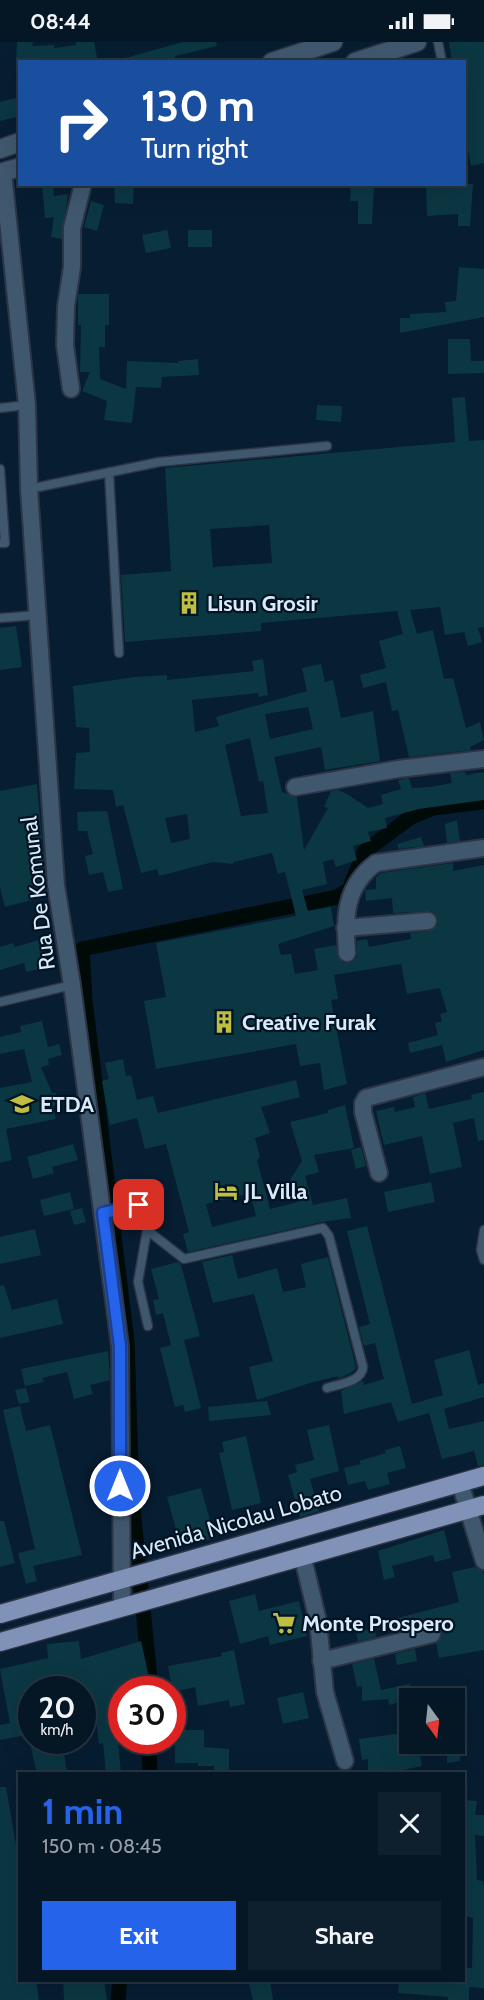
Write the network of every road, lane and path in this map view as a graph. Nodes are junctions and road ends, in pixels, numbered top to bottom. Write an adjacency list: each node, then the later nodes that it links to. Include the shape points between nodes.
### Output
1 (333, 42): 4 (main road)
2 (417, 42): 5 (main road)
3 (438, 42): 6 (lane)
4 (278, 60)
5 (361, 60)
6 (442, 60)
7 (18, 143): 8 (main road)
8 (0, 149)
9 (8, 171): 12 (street, Rua De Komunal)
10 (82, 186): 11 (street, via 72,228 66,306 65,345)
11 (71, 389)
12 (27, 405): 13 (lane); 17 (street, Rua De Komunal)
13 (0, 408)
14 (327, 446): 16 (lane, via 159,462)
15 (0, 469): 18 (lane, via 5,543)
16 (109, 472): 17 (lane); 21 (lane)
17 (29, 489): 19 (street, Rua De Komunal)
18 (0, 543)
19 (38, 615): 20 (lane); 28 (street, Rua De Komunal, via 56,885)
20 (0, 618)
21 (119, 652)
22 (484, 759): 23 (street)
23 (295, 786)
24 (484, 848): 26 (street, via 376,863 363,873 354,888 347,903)
25 (428, 921): 26 (street)
26 (345, 928): 27 (street)
27 (348, 953)
28 (72, 986): 29 (lane); 32 (street, Rua De Komunal)
29 (0, 1002)
30 (484, 1067): 31 (street, via 366,1098 363,1112)
31 (379, 1173)
32 (103, 1213): 33 (lane, via 139,1205); 43 (street, Rua De Komunal, via 120,1346)
33 (147, 1230): 36 (lane, via 138,1282); 37 (lane, via 184,1259 323,1228 329,1236 363,1367 358,1378)
34 (484, 1230): 35 (lane)
35 (484, 1260)
36 (148, 1326)
37 (327, 1388)
38 (484, 1476): 39 (main road, Avenida Nicolau Lobato)
39 (459, 1483): 40 (street); 43 (main road, Avenida Nicolau Lobato)
40 (477, 1507): 41 (main road); 42 (street)
41 (303, 1558): 44 (main road); 48 (street, via 317,1615)
42 (484, 1562)
43 (124, 1579): 44 (street, Rua De Komunal); 45 (main road, Avenida Nicolau Lobato)
44 (122, 1607): 47 (main road)
45 (0, 1614)
46 (432, 1634): 48 (street)
47 (0, 1642)
48 (321, 1661): 49 (street, via 325,1692)
49 (345, 1761)

